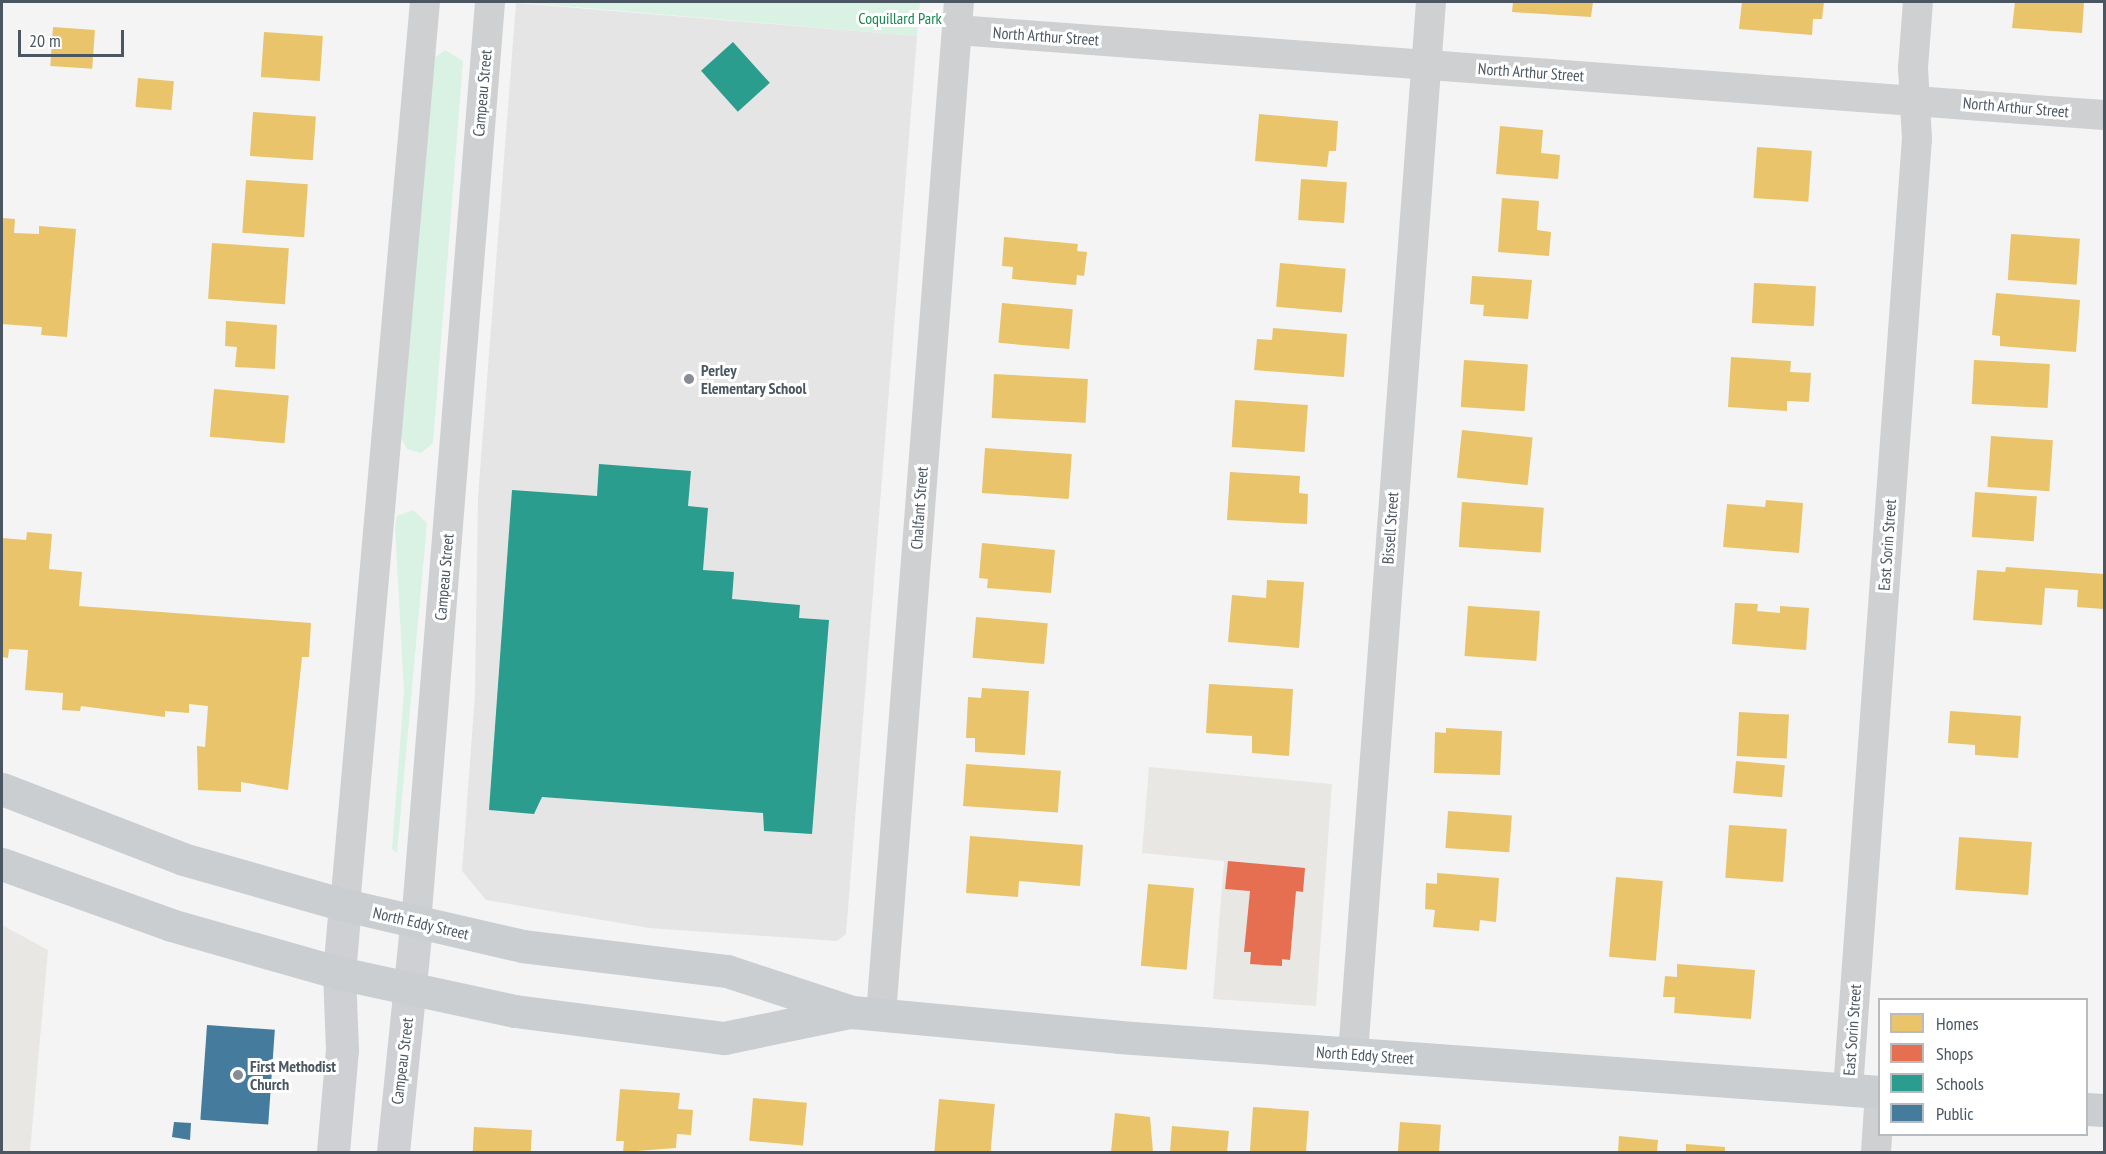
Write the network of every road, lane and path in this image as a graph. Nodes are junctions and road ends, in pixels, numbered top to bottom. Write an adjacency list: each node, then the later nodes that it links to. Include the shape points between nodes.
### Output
1 (425, 2): 11 (street)
2 (489, 2): 12 (street, Campeau Street)
3 (1431, 2): 6 (street, Bissell Street)
4 (1918, 2): 7 (street, East Sorin Street)
5 (958, 16): 6 (street, North Arthur Street); 15 (street, Chalfant Street)
6 (1426, 65): 7 (street, North Arthur Street); 16 (street, Bissell Street)
7 (1915, 99): 8 (street, North Arthur Street); 17 (street, East Sorin Street, via 1917,139)
8 (2104, 115)
9 (2, 789): 11 (main road, North Eddy Street, via 183,859)
10 (2, 864): 13 (main road, North Eddy Street, via 171,926)
11 (345, 905): 12 (main road, North Eddy Street); 13 (street)
12 (416, 924): 14 (street, Campeau Street); 15 (main road, North Eddy Street, via 581,955 727,971)
13 (339, 973): 14 (main road, North Eddy Street); 20 (street, via 342,1050)
14 (411, 991): 15 (main road, North Eddy Street, via 611,1027 724,1038); 21 (street, Campeau Street)
15 (866, 1013): 16 (main road, North Eddy Street)
16 (1353, 1054): 17 (main road, North Eddy Street)
17 (1869, 1091): 22 (street, East Sorin Street)
18 (2088, 1109): 19 (main road)
19 (2104, 1110)
20 (333, 1152)
21 (393, 1152)
22 (1876, 1152)

